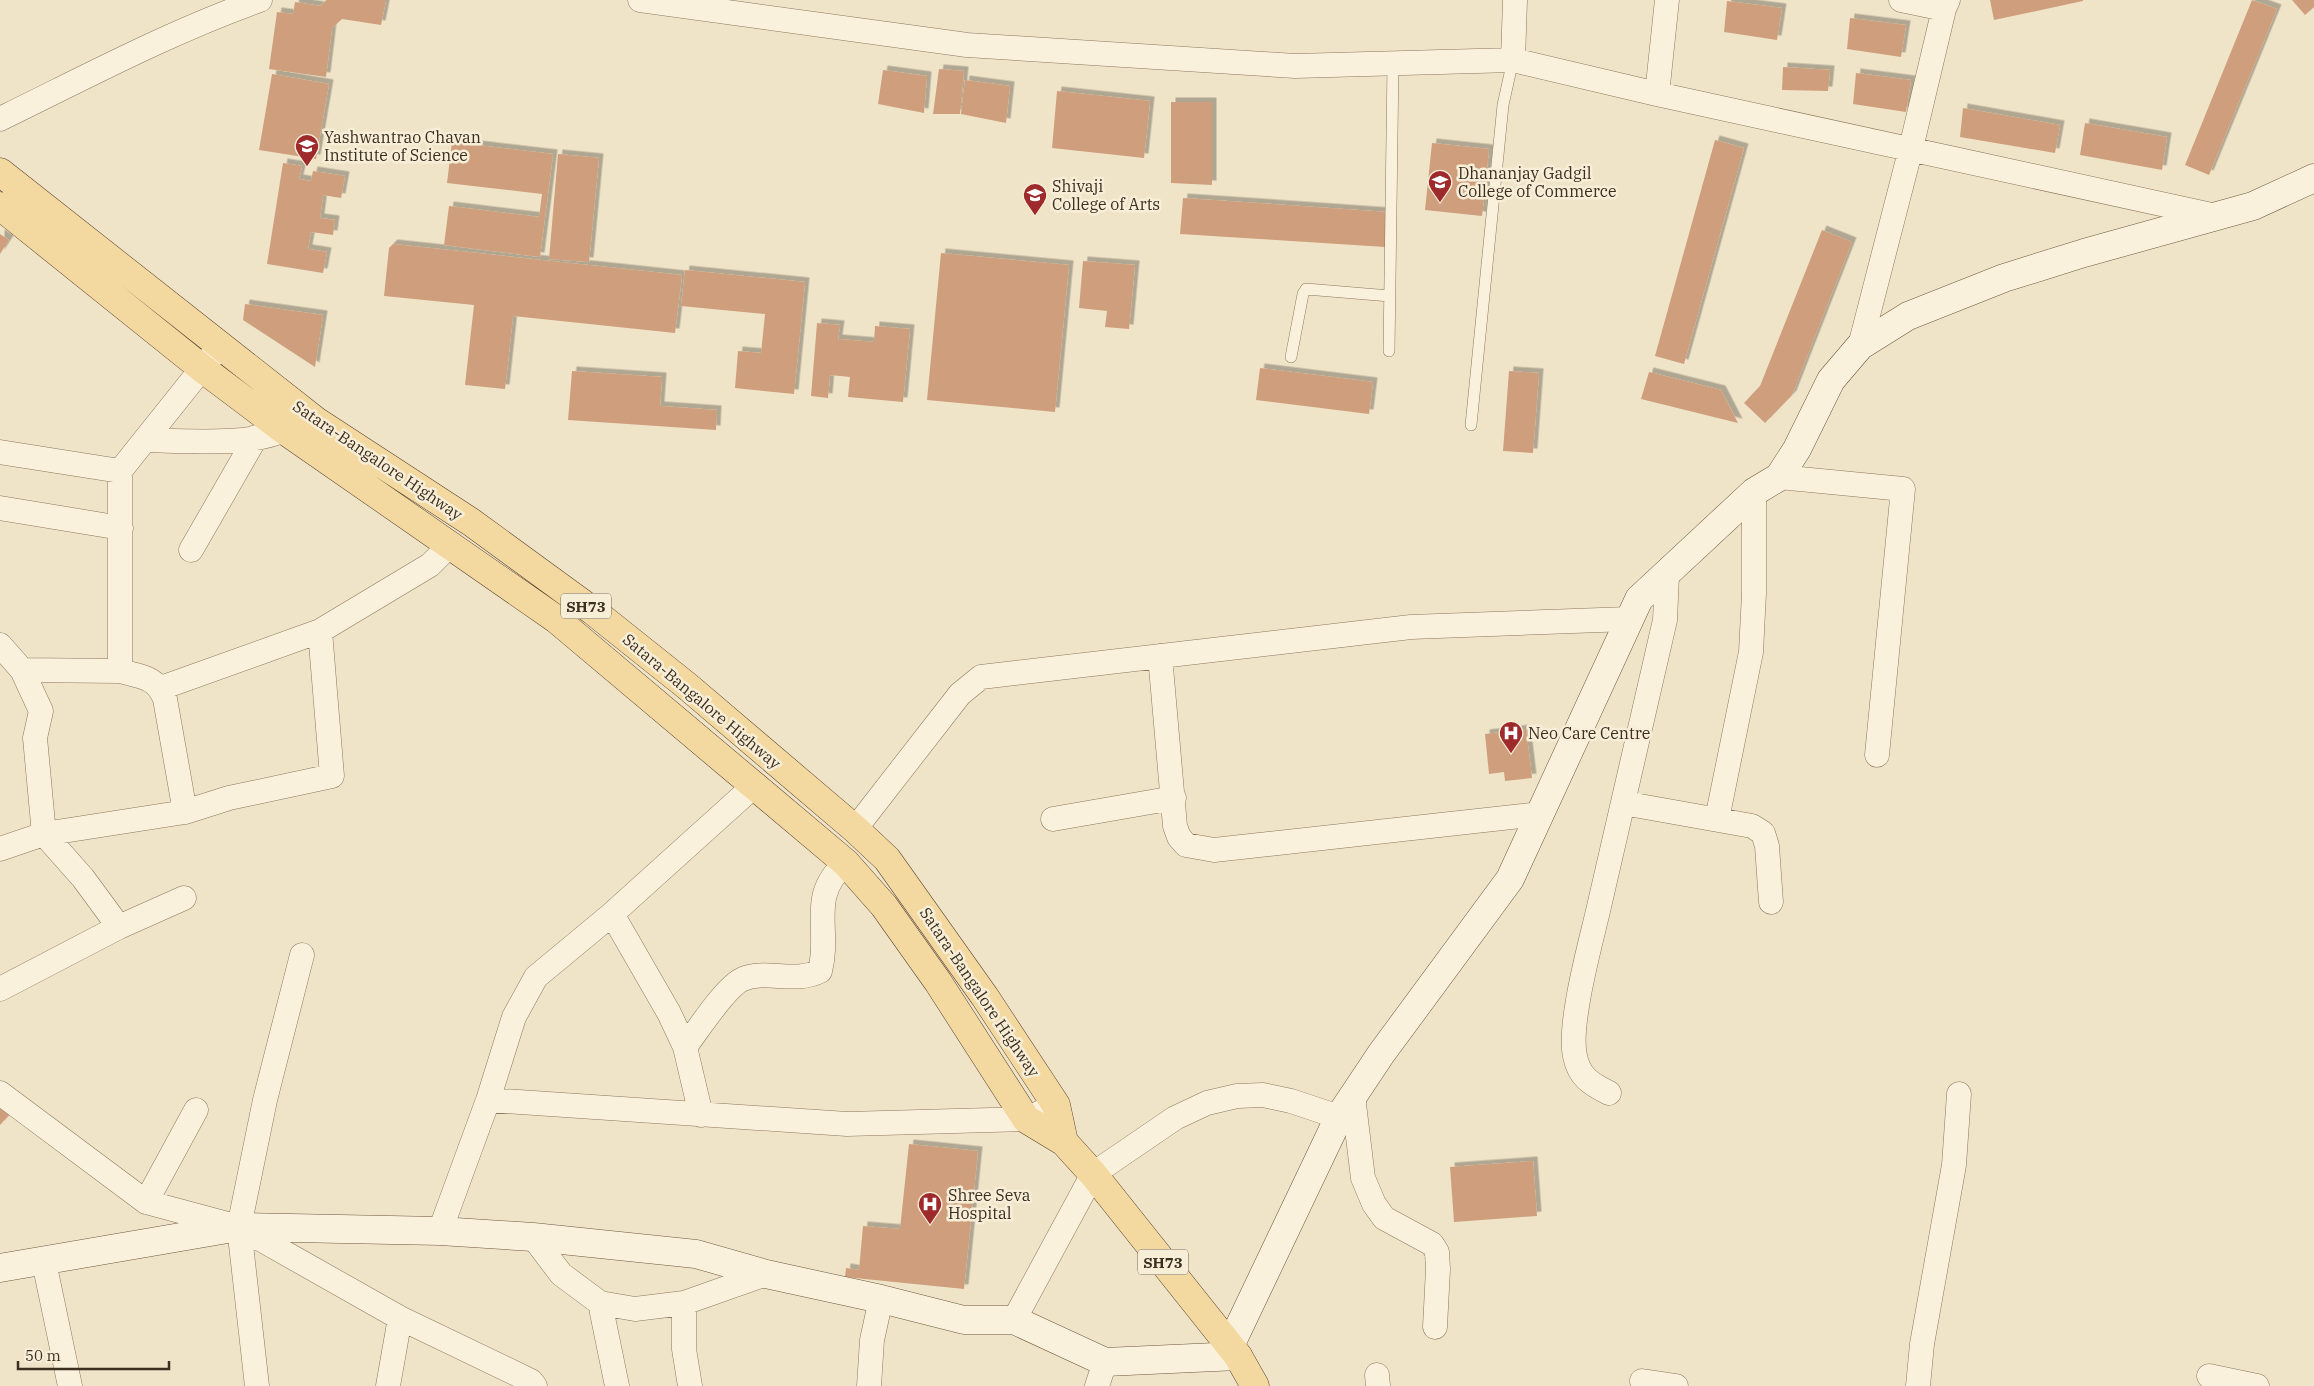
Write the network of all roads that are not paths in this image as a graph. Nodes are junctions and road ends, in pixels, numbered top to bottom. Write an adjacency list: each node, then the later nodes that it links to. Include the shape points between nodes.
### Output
1 (260, 0): 10 (street, via 180,32)
2 (640, 0): 8 (street, via 967,45 1295,66)
3 (1515, 0): 7 (street)
4 (1667, 0): 9 (street)
5 (1901, 0): 6 (street)
6 (1946, 5): 11 (street)
7 (1513, 60): 8 (street); 9 (street); 22 (lane, via 1502,105)
8 (1393, 64): 16 (lane)
9 (1657, 94): 11 (street)
10 (0, 120)
11 (1911, 148): 15 (street); 17 (street)
12 (0, 172): 18 (main road, Satara-Bangalore Highway / SH73)
13 (2314, 178): 15 (street, via 2253,206)
14 (0, 206): 21 (main road, Satara-Bangalore Highway / SH73)
15 (2216, 216): 17 (street, via 2004,278 1908,316)
16 (1390, 296): 19 (lane); 20 (lane, via 1306,289 1302,294)
17 (1860, 346): 28 (street, via 1831,380 1797,449)
18 (220, 347): 21 (street); 50 (main road, Satara-Bangalore Highway / SH73, via 316,421 471,522 593,611)
19 (1389, 351)
20 (1291, 357)
21 (203, 369): 23 (main road, Satara-Bangalore Highway / SH73); 25 (street)
22 (1471, 425)
23 (284, 430): 24 (street, via 272,436); 32 (main road, Satara-Bangalore Highway / SH73)
24 (256, 437): 25 (street, via 203,441); 33 (street)
25 (145, 440): 27 (street)
26 (0, 452): 27 (street)
27 (120, 471): 31 (street)
28 (1779, 477): 29 (street); 42 (street, via 1903,489)
29 (1754, 492): 34 (street); 49 (street, via 1751,652)
30 (0, 508): 31 (street)
31 (121, 528): 40 (street)
32 (450, 544): 36 (street, via 430,565); 43 (main road, Satara-Bangalore Highway / SH73, via 556,619)
33 (191, 550)
34 (1667, 575): 35 (street, via 1639,599); 45 (street, via 1666,620)
35 (1629, 619): 38 (street, via 1411,627); 47 (street)
36 (320, 631): 41 (street); 46 (street, via 332,776 229,798)
37 (0, 644): 39 (street)
38 (1160, 656): 44 (street); 50 (street, via 980,677 960,694)
39 (22, 670): 40 (street); 51 (street, via 40,711 35,738)
40 (120, 671): 41 (street, via 154,681)
41 (161, 688): 46 (street)
42 (1877, 755)
43 (755, 785): 53 (main road, Satara-Bangalore Highway / SH73); 56 (street)
44 (1174, 798): 47 (street, via 1179,837 1186,845 1214,850); 48 (street)
45 (1623, 803): 49 (street); 62 (street, via 1574,1029 1574,1055 1579,1072 1588,1082)
46 (185, 812): 51 (street)
47 (1540, 814): 66 (street, via 1510,879 1381,1054)
48 (1053, 819)
49 (1717, 819): 55 (street, via 1752,826 1763,833)
50 (855, 829): 65 (main road, Satara-Bangalore Highway / SH73, via 887,859 914,894)
51 (44, 834): 52 (street); 57 (street, via 83,878)
52 (0, 849)
53 (846, 863): 60 (street, via 834,874 827,888 822,910 823,957 820,970 810,976 744,978 733,986); 69 (main road, Satara-Bangalore Highway / SH73, via 884,906 938,982)
54 (184, 898): 57 (street)
55 (1771, 902)
56 (612, 914): 60 (street); 64 (street, via 536,977 514,1017)
57 (119, 928): 59 (street)
58 (302, 955): 73 (street, via 265,1100)
59 (0, 989)
60 (685, 1047): 68 (street)
61 (0, 1092): 72 (street)
62 (1608, 1093)
63 (1959, 1094): 98 (street, via 1954,1165 1922,1344)
64 (488, 1100): 68 (street); 74 (street)
65 (1056, 1105): 69 (street); 70 (main road, Satara-Bangalore Highway / SH73)
66 (1346, 1107): 71 (street, via 1262,1095 1237,1096 1207,1103 1174,1118); 84 (street, via 1363,1178 1374,1204 1384,1218 1432,1244 1437,1252); 85 (street)
67 (196, 1110): 72 (street)
68 (702, 1115): 69 (street, via 847,1124)
69 (1026, 1119): 70 (main road, Satara-Bangalore Highway / SH73)
70 (1064, 1142): 71 (main road, Satara-Bangalore Highway / SH73)
71 (1093, 1174): 83 (street); 85 (main road, Satara-Bangalore Highway / SH73)
72 (146, 1202): 73 (street)
73 (239, 1227): 74 (street); 76 (street); 82 (street); 90 (street)
74 (440, 1231): 75 (street)
75 (534, 1237): 78 (street, via 696,1254); 80 (street, via 561,1274)
76 (44, 1262): 77 (street); 89 (street)
77 (0, 1268)
78 (766, 1274): 79 (street); 81 (street)
79 (881, 1299): 83 (street, via 964,1320); 95 (street, via 872,1340)
80 (600, 1303): 81 (street, via 635,1309); 93 (street)
81 (684, 1303): 94 (street, via 684,1349)
82 (400, 1318): 91 (street); 92 (street, via 531,1381)
83 (1014, 1320): 86 (street)
84 (1435, 1327)
85 (1234, 1351): 86 (street); 96 (main road, Satara-Bangalore Highway / SH73)
86 (1101, 1374)
87 (2209, 1376): 99 (street)
88 (1642, 1380): 97 (street)
89 (70, 1386)
90 (257, 1386)
91 (388, 1386)
92 (535, 1386)
93 (617, 1386)
94 (690, 1386)
95 (869, 1386)
96 (1255, 1386)
97 (1676, 1386)
98 (1918, 1386)
99 (2257, 1386)

